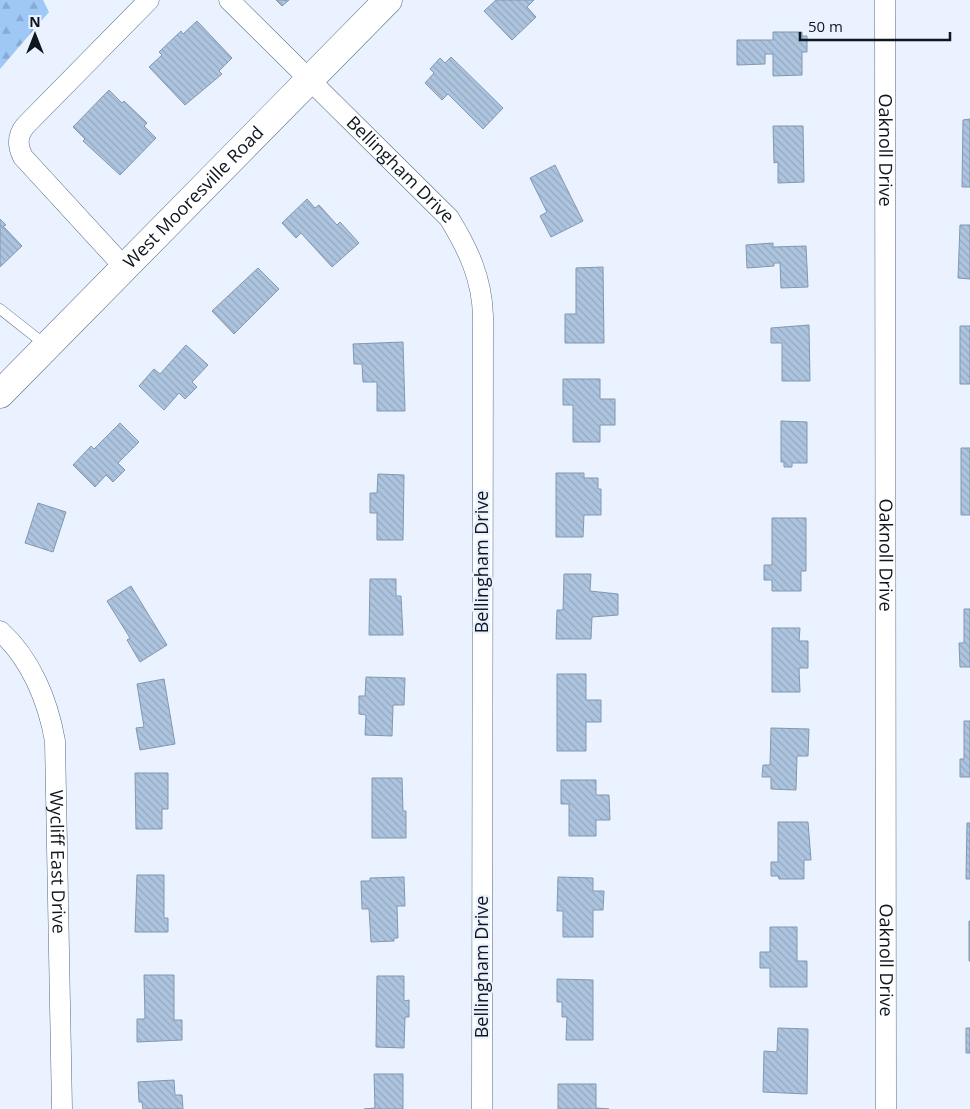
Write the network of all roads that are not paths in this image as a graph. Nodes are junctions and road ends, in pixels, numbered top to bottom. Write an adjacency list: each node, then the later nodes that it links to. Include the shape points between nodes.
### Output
1 (149, 0): 6 (street, via 25,126 18,138 23,157)
2 (229, 0): 5 (street, Bellingham Drive)
3 (388, 0): 5 (street, West Mooresville Road)
4 (885, 0): 13 (street, Oaknoll Drive)
5 (309, 80): 6 (street, West Mooresville Road); 12 (street, Bellingham Drive, via 449,218 464,242 480,287 483,316)
6 (125, 268): 8 (street, West Mooresville Road)
7 (0, 308): 8 (lane)
8 (48, 346): 9 (street, West Mooresville Road)
9 (0, 394)
10 (0, 631): 11 (street, Wycliff East Drive, via 18,650 36,681 51,718 55,741)
11 (62, 1109)
12 (482, 1109)
13 (886, 1109)

